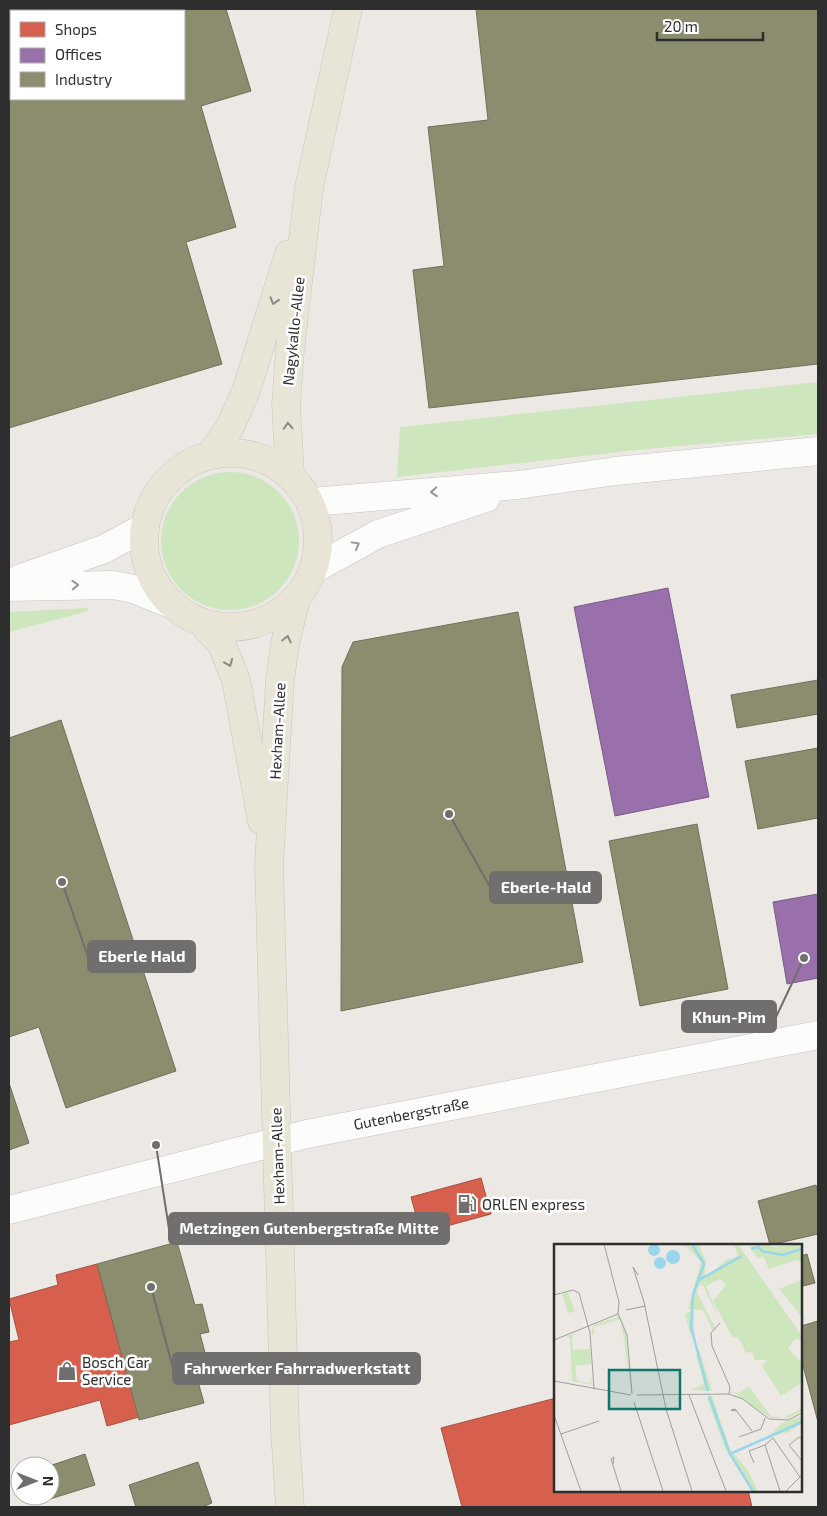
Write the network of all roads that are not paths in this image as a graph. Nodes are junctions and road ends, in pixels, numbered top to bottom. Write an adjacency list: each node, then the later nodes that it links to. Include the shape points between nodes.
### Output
1 (348, 9): 2 (main road, Nagykallo-Allee)
2 (310, 188): 4 (main road, Nagykallo-Allee, one-way to 4, via 246,391 229,429); 5 (main road, Nagykallo-Allee, one-way to 2, via 286,405 289,359)
3 (818, 451): 6 (street, via 616,471)
4 (210, 455): 5 (main road, via 227,452 261,457); 8 (main road, via 179,469 166,481 149,510)
5 (290, 474): 7 (main road)
6 (518, 485): 7 (street, one-way to 7); 9 (street, one-way to 6, via 404,523 464,506)
7 (311, 502): 9 (main road, via 319,536)
8 (145, 527): 10 (street, via 104,549); 13 (main road, via 146,561 161,592)
9 (314, 569): 12 (main road)
10 (9, 582)
11 (9, 587): 13 (street, one-way to 13, via 113,585 134,589)
12 (296, 599): 14 (main road, via 284,610 253,625); 15 (main road, Hexham-Allee, one-way to 12, via 280,680)
13 (173, 605): 14 (main road)
14 (202, 623): 15 (main road, Hexham-Allee, one-way to 15, via 221,642 236,680)
15 (269, 864): 17 (main road, Hexham-Allee)
16 (818, 1035): 17 (street, Gutenbergstraße)
17 (277, 1140): 18 (street, Gutenbergstraße); 19 (main road, Hexham-Allee)
18 (9, 1210)
19 (290, 1507)

